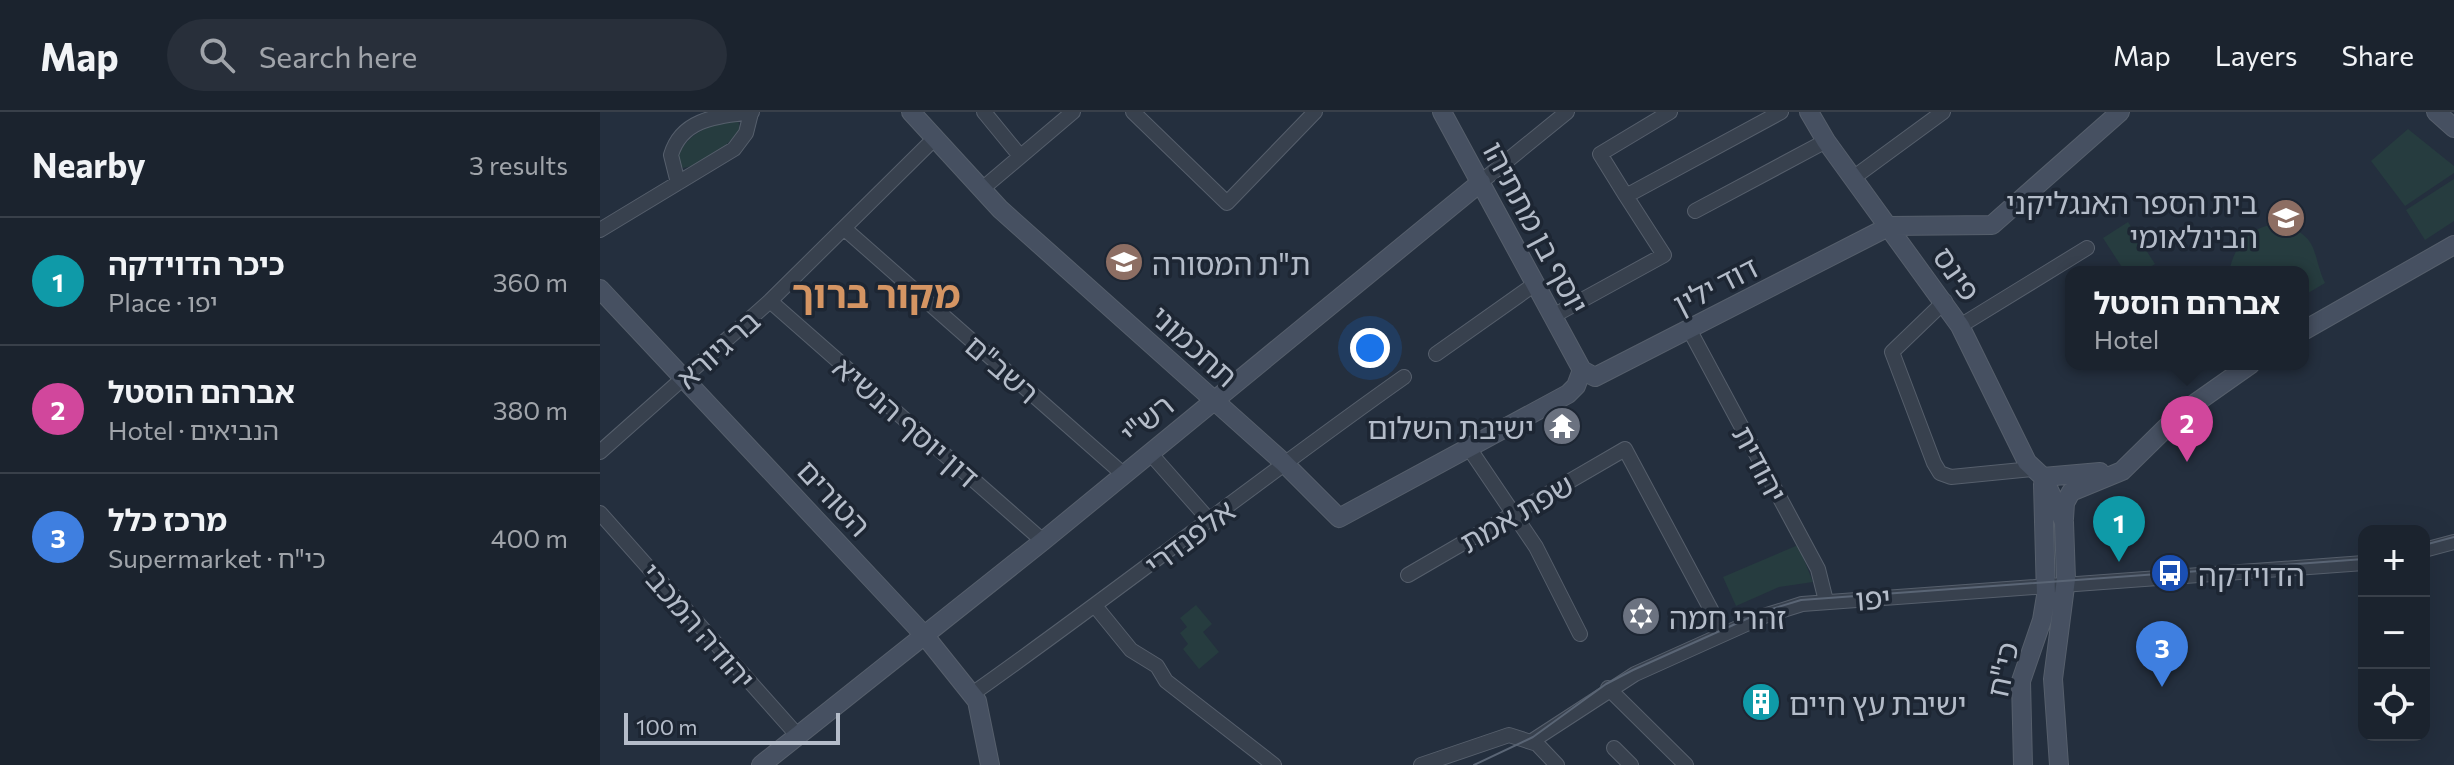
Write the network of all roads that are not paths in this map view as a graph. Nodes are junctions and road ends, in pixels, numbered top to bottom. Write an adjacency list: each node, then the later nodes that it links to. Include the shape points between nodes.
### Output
1 (752, 112): 21 (street, via 742,143); 21 (street, via 708,118 682,136 671,155)
2 (911, 112): 16 (street, תחכמוני)
3 (1073, 112): 18 (street)
4 (1133, 112): 5 (street, via 1227,203)
5 (1315, 112)
6 (1442, 112): 20 (street, יוסף בן מתתיהו)
7 (1567, 112): 20 (street, רש"י)
8 (1670, 112): 23 (street, via 1600,154)
9 (1781, 112): 23 (street)
10 (1809, 112): 17 (street, פינס)
11 (1943, 112): 19 (street)
12 (2436, 112): 15 (street)
13 (988, 113): 18 (street)
14 (2108, 116): 25 (street, דוד ילין, via 1992,225)
15 (2454, 128)
16 (934, 139): 22 (street, תחכמוני); 27 (street, בר גיורא)
17 (1826, 141): 19 (street, פינס); 24 (street)
18 (1020, 156): 22 (street)
19 (1853, 178): 25 (street, פינס)
20 (1481, 182): 30 (street, יוסף בן מתתיהו); 43 (street, רש"י)
21 (678, 183): 26 (street)
22 (982, 189): 43 (street, תחכמוני)
23 (1626, 196): 34 (street, via 1664,255)
24 (1695, 211)
25 (1890, 226): 33 (street, פינס); 37 (street, דוד ילין)
26 (600, 230)
27 (846, 230): 32 (street, בר גיורא); 50 (street, רשב"ם)
28 (2454, 245): 36 (street)
29 (2087, 248): 35 (street)
30 (1535, 284): 34 (street, יוסף בן מתתיהו); 38 (street)
31 (600, 289): 41 (street, הטורים)
32 (770, 301): 41 (street, בר גיורא); 55 (street, דון יוסף הנשיא)
33 (1945, 301): 35 (street, פינס); 49 (street, via 1892,352 1934,463 1951,477)
34 (1553, 316): 39 (street, יוסף בן מתתיהו)
35 (1960, 326): 49 (street, פינס)
36 (2309, 328)
37 (1689, 329): 39 (street, דוד ילין, via 1600,376); 62 (street, יהודית, via 1818,569)
38 (1436, 354)
39 (1582, 370): 44 (street, via 1568,394)
40 (2242, 370): 48 (street, via 2180,414)
41 (686, 377): 45 (street, בר גיורא); 66 (street, הטורים)
42 (1404, 377): 47 (street, אלפנדרי)
43 (1213, 399): 46 (street, רש"י); 47 (street, תחכמוני)
44 (1469, 448): 47 (street, תחכמוני, via 1339,518); 52 (street)
45 (600, 452)
46 (1150, 453): 50 (street, רש"י); 53 (street)
47 (1283, 462): 53 (street, אלפנדרי)
48 (2133, 462): 49 (street, via 2098,472); 54 (street, via 2110,478 2071,492)
49 (2038, 473): 54 (street, פינס); 61 (street, פינס)
50 (1123, 474): 55 (street, רש"י)
51 (600, 513): 69 (street, יהודה המכבי)
52 (1514, 513): 59 (street, שפת אמת); 64 (street); 65 (street, שפת אמת, via 1625,449)
53 (1210, 521): 63 (street, אלפנדרי)
54 (2064, 522): 60 (street, פינס)
55 (1043, 541): 66 (street, רש"י)
56 (2454, 542): 57 (street)
57 (2430, 548)
58 (2358, 563): 60 (street, יפו)
59 (1408, 575)
60 (2065, 584): 61 (street, יפו); 80 (street, כי"ח, via 2054,669)
61 (2046, 585): 62 (street, יפו); 79 (street, כי"ח, via 2042,620 2021,681)
62 (1826, 601): 65 (street, יפו, via 1777,611)
63 (1096, 607): 68 (street, אלפנדרי); 75 (street, via 1131,650)
64 (1580, 634)
65 (1724, 634): 67 (street, יפו)
66 (925, 636): 68 (street, הטורים); 69 (street, רש"י)
67 (1608, 688): 70 (street, יפו); 78 (street)
68 (972, 694): 74 (street, הטורים, via 981,711)
69 (798, 736): 73 (street, רש"י)
70 (1532, 741): 72 (street, via 1499,737); 76 (street)
71 (1614, 748): 77 (street)
72 (1434, 763)
73 (761, 765)
74 (990, 765)
75 (1274, 765)
76 (1557, 765)
77 (1631, 765)
78 (1686, 765)
79 (2023, 765)
80 (2059, 765)

